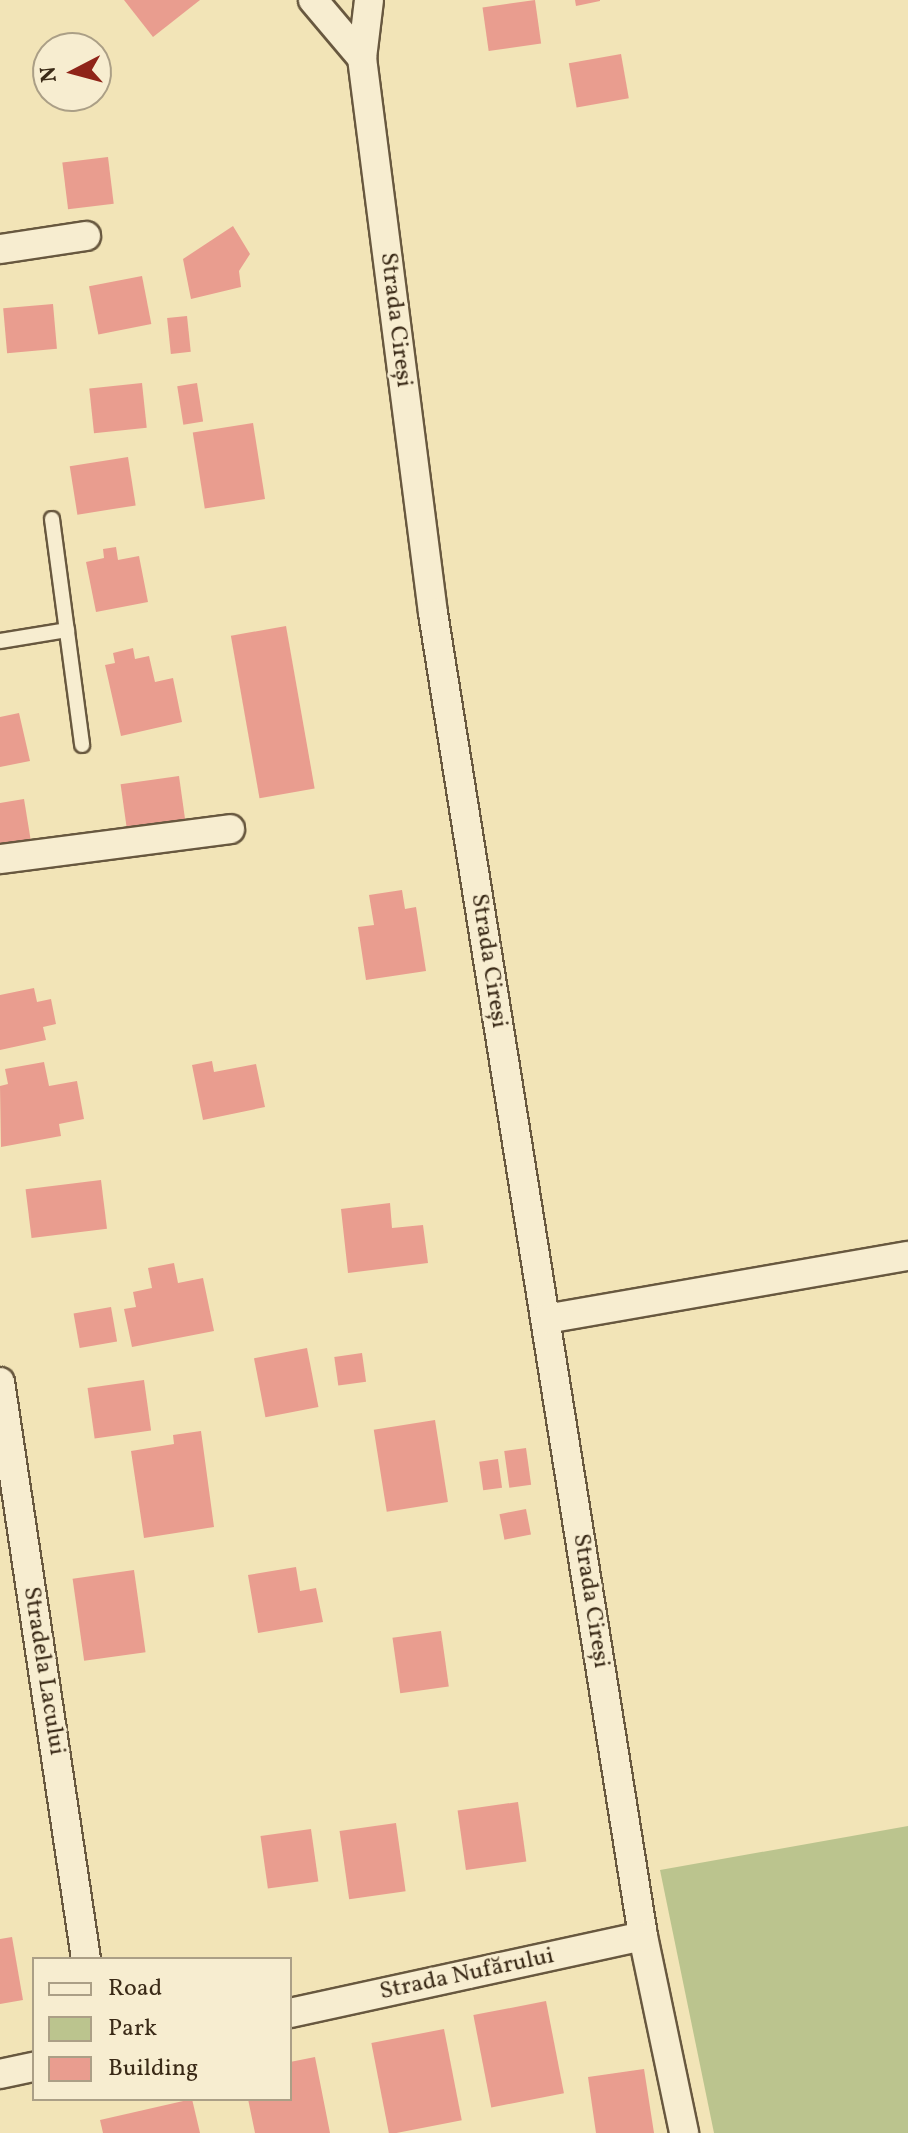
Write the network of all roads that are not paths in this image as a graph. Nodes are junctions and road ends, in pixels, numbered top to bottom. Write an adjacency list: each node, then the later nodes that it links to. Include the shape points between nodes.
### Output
1 (313, 0): 3 (street)
2 (369, 0): 3 (street, Strada Cireși)
3 (362, 58): 13 (street, Strada Cireși, via 433,613)
4 (86, 236): 5 (street)
5 (0, 249)
6 (52, 519): 7 (lane)
7 (67, 630): 8 (lane); 9 (lane)
8 (0, 641)
9 (82, 745)
10 (230, 829): 11 (street)
11 (0, 859)
12 (908, 1256): 13 (street)
13 (546, 1319): 15 (street, Strada Cireși)
14 (0, 1382): 16 (street, Stradela Lacului)
15 (643, 1936): 17 (street, Strada Nufărului); 20 (street, Strada Cireși)
16 (86, 1957)
17 (292, 2013)
18 (32, 2067): 19 (street)
19 (0, 2074)
20 (684, 2133)

